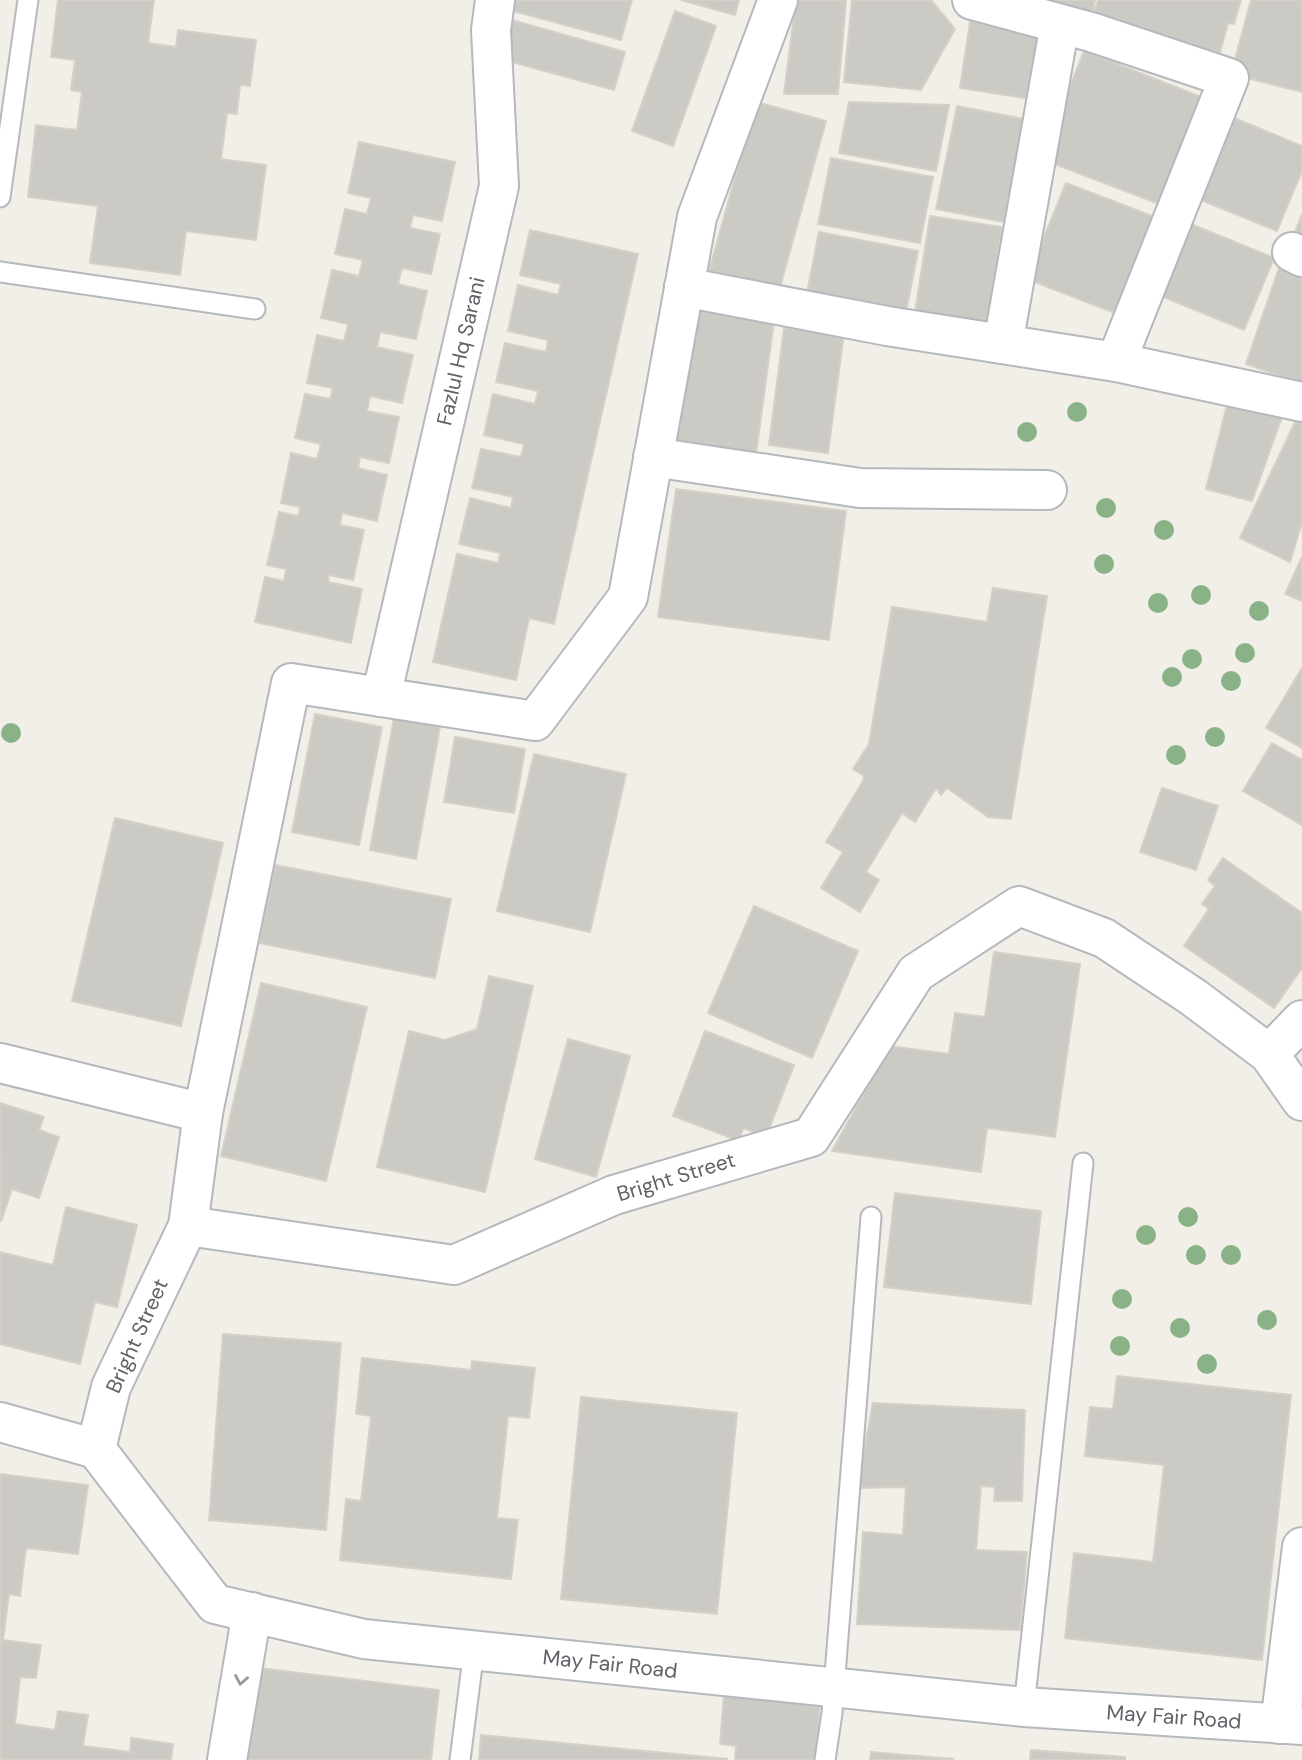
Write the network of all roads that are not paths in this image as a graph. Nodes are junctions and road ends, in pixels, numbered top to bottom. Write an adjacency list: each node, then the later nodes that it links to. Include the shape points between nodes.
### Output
1 (28, 0): 6 (lane)
2 (495, 0): 15 (street, Fazlul Hq Sarani, via 491,30 499,186)
3 (778, 0): 8 (street, via 697,218)
4 (972, 0): 5 (street)
5 (1060, 24): 10 (street); 11 (street, via 1229,78)
6 (0, 197)
7 (0, 272): 9 (lane)
8 (684, 288): 10 (street); 13 (street)
9 (255, 310)
10 (1003, 344): 11 (street)
11 (1116, 362): 12 (street)
12 (1302, 402)
13 (653, 457): 14 (street, via 860,488); 15 (street, via 628,597 535,722)
14 (1047, 489)
15 (381, 697): 20 (street, via 291,683)
16 (1302, 1020): 17 (street)
17 (1269, 1054): 19 (street, Bright Street); 23 (street, Bright Street, via 1104,938 1019,906 916,973 811,1137 614,1195 454,1265)
18 (0, 1063): 20 (street)
19 (1302, 1101)
20 (203, 1113): 23 (street)
21 (1083, 1163): 30 (lane)
22 (871, 1217): 29 (lane)
23 (188, 1226): 25 (street, Bright Street, via 111,1387)
24 (0, 1422): 25 (street)
25 (96, 1449): 27 (street, May Fair Road, via 215,1604)
26 (1302, 1547): 31 (street)
27 (252, 1612): 28 (street, May Fair Road, via 364,1639); 32 (street, one-way to 32)
28 (474, 1650): 29 (street, May Fair Road); 33 (lane)
29 (833, 1688): 30 (street, May Fair Road); 34 (lane)
30 (1024, 1707): 31 (street, May Fair Road)
31 (1291, 1724)
32 (227, 1760)
33 (460, 1760)
34 (825, 1760)

